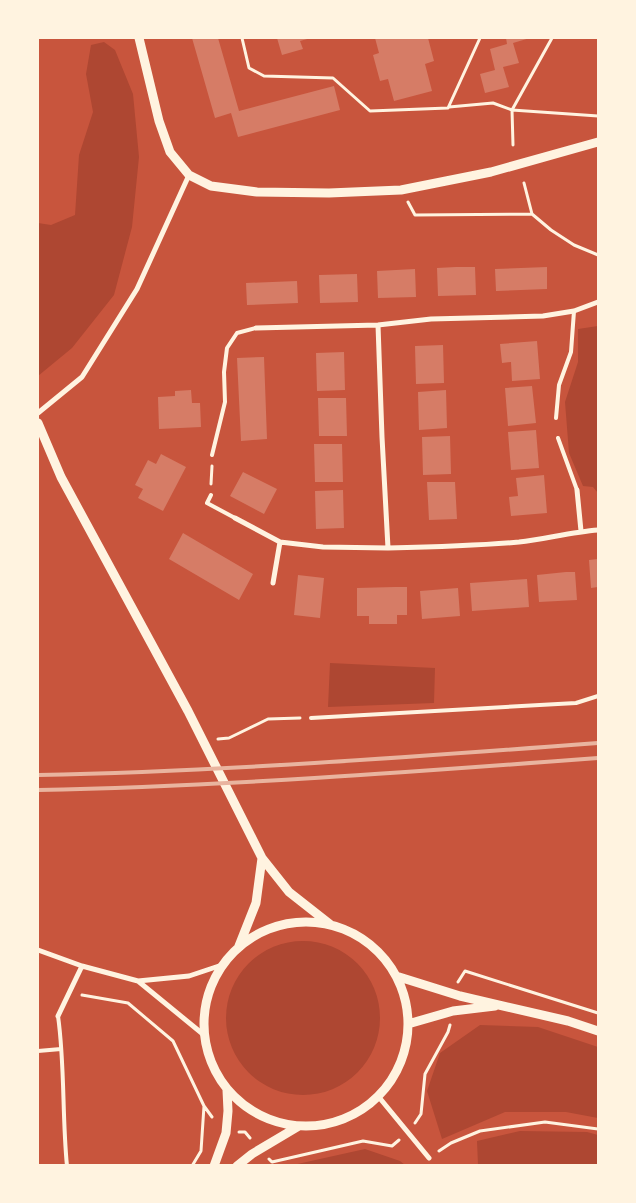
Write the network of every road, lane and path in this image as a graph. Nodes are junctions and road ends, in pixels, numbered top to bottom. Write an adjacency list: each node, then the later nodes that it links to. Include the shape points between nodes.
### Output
1 (139, 38): 10 (street, via 161,129 170,152)
2 (242, 38): 5 (path, via 249,68 264,76 333,78 370,111)
3 (480, 38): 5 (path)
4 (552, 38): 6 (path)
5 (448, 108): 6 (path, via 493,103)
6 (512, 110): 7 (path); 9 (path)
7 (598, 116)
8 (598, 142): 12 (street, via 491,172)
9 (513, 146)
10 (189, 175): 12 (street, via 211,186 257,192); 19 (street, via 137,289 82,377)
11 (524, 183): 13 (path)
12 (401, 190): 13 (path, via 415,215)
13 (532, 214): 14 (path, via 574,245)
14 (598, 255)
15 (598, 302): 16 (street)
16 (574, 311): 17 (street, via 543,316 431,319); 20 (lane, via 571,352 559,385)
17 (378, 325): 18 (street); 30 (street)
18 (256, 328): 23 (lane, via 237,333 227,348 225,402)
19 (38, 413)
20 (556, 418)
21 (38, 423): 35 (street, via 62,477 188,711)
22 (558, 438): 24 (lane)
23 (212, 455): 25 (path)
24 (577, 490): 28 (street)
25 (211, 495): 26 (lane, via 207,503)
26 (235, 518): 29 (street)
27 (598, 530): 28 (street)
28 (581, 531): 30 (street, via 466,546)
29 (280, 542): 30 (street); 31 (street)
30 (388, 548)
31 (273, 583)
32 (598, 696): 33 (lane, via 576,703)
33 (311, 718): 34 (path, via 268,719 229,738)
34 (210, 740)
35 (262, 858): 36 (street, via 289,892); 37 (street, via 256,903)
36 (331, 925): 37 (street, via 298,922 267,929); 41 (street, via 357,936 380,953)
37 (239, 946): 39 (street)
38 (38, 950): 40 (street)
39 (222, 965): 42 (street, via 189,976); 51 (street, via 210,987 204,1011)
40 (82, 966): 42 (street); 43 (street)
41 (396, 976): 44 (street); 49 (street, via 405,999)
42 (138, 981): 51 (street)
43 (69, 993): 48 (street); 56 (path, via 128,1003 173,1041)
44 (451, 993): 45 (street); 47 (path, via 465,971)
45 (503, 1006): 46 (street); 50 (street)
46 (453, 1011): 49 (street); 60 (path, via 448,1032 425,1074 421,1114)
47 (598, 1013)
48 (58, 1016): 52 (lane)
49 (408, 1024): 55 (street, via 401,1063)
50 (598, 1031)
51 (204, 1035): 54 (street, via 212,1064)
52 (61, 1049): 53 (lane); 63 (lane)
53 (38, 1051)
54 (227, 1090): 57 (street, via 248,1108 272,1120); 59 (street)
55 (378, 1096): 57 (street, via 362,1110 342,1120); 60 (street)
56 (204, 1106): 59 (path); 64 (path, via 201,1151)
57 (300, 1126): 61 (street)
58 (598, 1129): 62 (path, via 545,1122 480,1131 451,1143)
59 (226, 1133): 61 (path, via 245,1132); 65 (street)
60 (409, 1133): 61 (path, via 392,1146 363,1141 272,1162); 62 (street)
61 (259, 1150): 66 (street)
62 (430, 1158)
63 (67, 1166)
64 (192, 1166)
65 (214, 1166)
66 (237, 1166)

